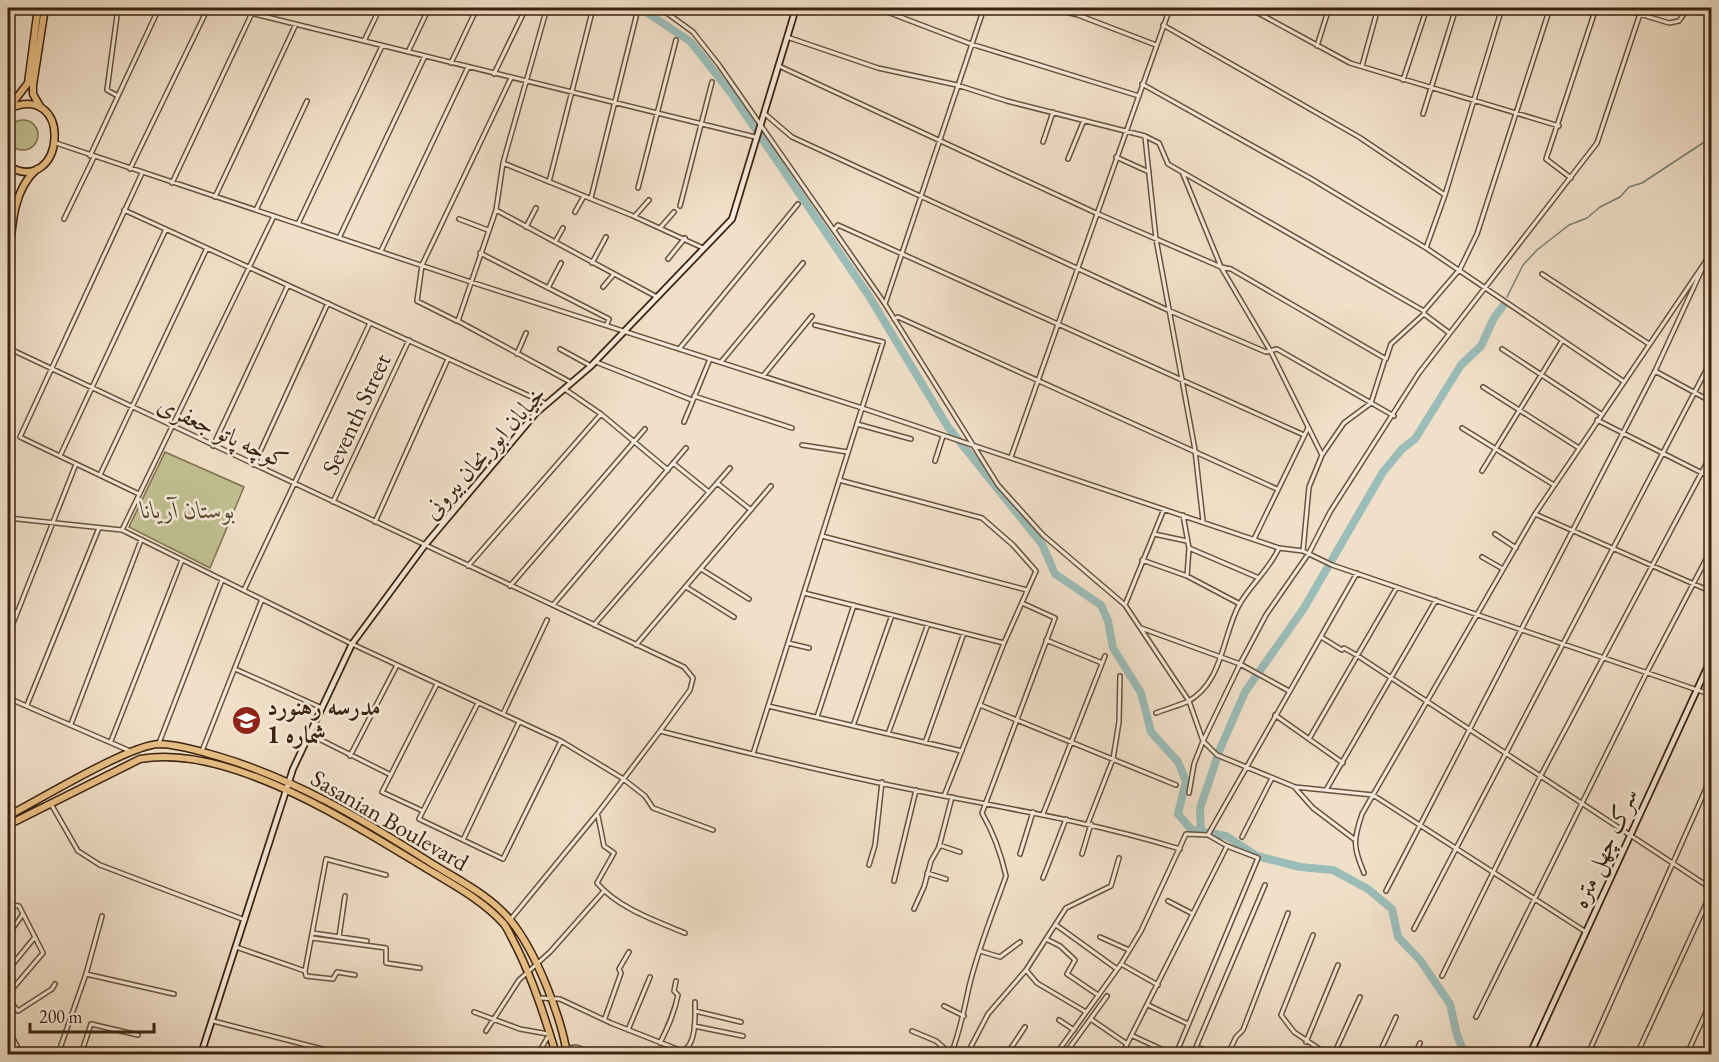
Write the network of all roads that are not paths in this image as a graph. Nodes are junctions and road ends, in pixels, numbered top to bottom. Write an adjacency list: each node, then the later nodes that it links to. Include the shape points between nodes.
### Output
1 (38, 8): 62 (highway, via 28,83)
2 (45, 8): 63 (highway, via 33,94)
3 (118, 8): 57 (street, via 107,90)
4 (159, 8): 57 (street)
5 (208, 8): 85 (street)
6 (230, 8): 30 (street)
7 (380, 8): 37 (street)
8 (429, 8): 42 (street)
9 (477, 8): 44 (street)
10 (525, 8): 48 (street)
11 (548, 8): 51 (street)
12 (593, 8): 56 (street)
13 (660, 8): 70 (street, via 693,32)
14 (796, 8): 35 (street, خیابان ابوریحان بیرونی)
15 (877, 8): 38 (street)
16 (984, 8): 38 (street)
17 (1049, 8): 39 (street)
18 (1170, 8): 34 (street)
19 (1249, 8): 41 (street)
20 (1329, 8): 41 (street)
21 (1378, 8): 46 (street)
22 (1427, 8): 50 (street)
23 (1456, 8): 55 (street)
24 (1502, 8): 61 (street)
25 (1550, 8): 67 (street)
26 (1596, 8): 72 (street)
27 (1620, 8): 32 (street)
28 (1642, 8): 32 (street)
29 (1688, 8): 32 (street, via 1679,21 1669,23)
30 (252, 13): 33 (street); 92 (street)
31 (637, 13): 60 (street)
32 (1640, 14): 90 (street, via 1597,143)
33 (296, 24): 37 (street); 95 (street)
34 (1163, 25): 39 (street); 94 (street, via 1359,137)
35 (787, 37): 45 (street, خیابان ابوریحان بیرونی); 54 (street, via 878,68)
36 (675, 40): 68 (street)
37 (364, 41): 40 (street)
38 (971, 44): 54 (street); 58 (street)
39 (1156, 45): 53 (street)
40 (382, 46): 42 (street); 115 (street)
41 (1317, 46): 46 (street)
42 (408, 52): 43 (street)
43 (424, 56): 44 (street); 122 (street)
44 (451, 63): 47 (street)
45 (779, 66): 65 (street, خیابان ابوریحان بیرونی); 76 (street)
46 (1362, 66): 50 (street)
47 (468, 67): 48 (street); 130 (street)
48 (494, 74): 49 (street)
49 (510, 78): 51 (street); 139 (street)
50 (1403, 80): 55 (street)
51 (526, 81): 56 (street); 82 (street)
52 (712, 82): 71 (street)
53 (1142, 84): 58 (street); 128 (street)
54 (957, 85): 64 (street); 76 (street)
55 (1430, 88): 61 (street); 66 (street)
56 (571, 93): 60 (street); 91 (street)
57 (118, 96): 79 (street)
58 (1138, 96): 73 (street)
59 (308, 101): 105 (street)
60 (614, 102): 68 (street); 98 (street)
61 (1473, 102): 67 (street); 94 (street)
62 (8, 109): 63 (highway, via 26,104)
63 (46, 112): 78 (highway, via 56,132)
64 (1053, 112): 69 (street); 77 (street)
65 (765, 114): 70 (street, خیابان ابوریحان بیرونی); 97 (street, via 792,137)
66 (1423, 114)
67 (1515, 114): 72 (street); 144 (street, via 1477,234)
68 (657, 115): 71 (street); 93 (street)
69 (1084, 120): 73 (street); 81 (street)
70 (759, 124): 74 (street, خیابان ابوریحان بیرونی); 120 (street)
71 (701, 125): 74 (street); 102 (street)
72 (1559, 126): 90 (street, via 1546,159)
73 (1125, 130): 75 (street); 80 (street)
74 (756, 135): 129 (street, خیابان ابوریحان بیرونی, via 732,219)
75 (1145, 136): 86 (street); 87 (street, via 1159,143 1168,164)
76 (941, 141): 97 (street); 109 (street)
77 (1043, 142)
78 (56, 143): 79 (street); 84 (highway, via 48,160)
79 (92, 157): 85 (street); 113 (street)
80 (1116, 157): 86 (street); 109 (street)
81 (1068, 159)
82 (503, 163): 91 (street); 106 (street)
83 (8, 166): 84 (highway, via 21,170)
84 (40, 166): 142 (highway, via 18,196)
85 (130, 169): 88 (street)
86 (1149, 172): 125 (street)
87 (1182, 172): 141 (street); 156 (street)
88 (142, 173): 92 (street); 104 (street)
89 (8, 176): 101 (highway)
90 (1570, 178): 150 (street)
91 (549, 182): 96 (street)
92 (172, 183): 95 (street)
93 (638, 188)
94 (1445, 195): 128 (street)
95 (215, 196): 105 (street)
96 (584, 196): 98 (street); 107 (street)
97 (922, 196): 133 (street); 143 (street)
98 (591, 198): 111 (street)
99 (649, 200): 111 (street)
100 (798, 204): 173 (street)
101 (8, 205): 112 (highway)
102 (680, 206)
103 (536, 208): 116 (street)
104 (124, 210): 119 (street); 183 (street)
105 (256, 210): 110 (street)
106 (496, 210): 116 (street); 121 (street)
107 (575, 212)
108 (674, 212): 118 (street)
109 (1096, 213): 125 (street); 143 (street)
110 (274, 216): 115 (street); 140 (street)
111 (635, 216): 118 (street)
112 (8, 219)
113 (64, 219)
114 (459, 219): 121 (street)
115 (298, 224): 122 (street)
116 (526, 227): 126 (street)
117 (562, 228): 126 (street)
118 (660, 228): 124 (street)
119 (166, 229): 127 (street); 192 (street)
120 (835, 229): 133 (street, via 838,225); 154 (street)
121 (488, 230): 132 (street)
122 (339, 237): 130 (street)
123 (606, 237): 138 (street)
124 (685, 238): 129 (street); 135 (street)
125 (1156, 239): 141 (street); 155 (street)
126 (555, 243): 138 (street)
127 (207, 248): 140 (street); 199 (street)
128 (1426, 248): 144 (street)
129 (704, 249): 152 (street, خیابان ابوریحان بیرونی)
130 (381, 251): 139 (street)
131 (1712, 252): 134 (street)
132 (480, 253): 147 (street); 151 (street)
133 (902, 253): 154 (street); 163 (street)
134 (1709, 256): 169 (street); 184 (street)
135 (668, 259)
136 (561, 262): 151 (street)
137 (803, 262): 181 (street)
138 (592, 263): 145 (street)
139 (422, 265): 147 (street); 159 (street, via 417,301)
140 (249, 267): 148 (street); 208 (street)
141 (1221, 267): 174 (street); 178 (street, via 1231,269)
142 (8, 268)
143 (1076, 268): 155 (street); 163 (street)
144 (1460, 269): 150 (street); 156 (street)
145 (614, 274): 149 (street); 152 (street)
146 (1542, 274): 169 (street)
147 (471, 282): 159 (street); 161 (street)
148 (288, 285): 153 (street); 219 (street)
149 (603, 287)
150 (1483, 287): 165 (street); 168 (street)
151 (548, 288): 161 (street, via 609,319)
152 (657, 297): 164 (street, خیابان ابوریحان بیرونی)
153 (328, 303): 160 (street); 234 (street)
154 (885, 304): 158 (street)
155 (1170, 311): 174 (street); 188 (street)
156 (1424, 313): 165 (street); 178 (street, via 1391,344)
157 (812, 316): 186 (street)
158 (894, 319): 187 (street, via 898,317); 220 (street)
159 (458, 321): 175 (street)
160 (370, 323): 167 (street); 242 (street)
161 (608, 324): 164 (street)
162 (815, 325): 200 (street, via 883,342)
163 (1056, 325): 187 (street); 188 (street)
164 (627, 330): 173 (street); 180 (street, خیابان ابوریحان بیرونی)
165 (1449, 332): 204 (street)
166 (526, 333): 175 (street)
167 (409, 340): 176 (street); 249 (street, Seventh Street)
168 (1562, 341): 185 (street); 189 (street)
169 (1649, 344): 189 (street)
170 (8, 348): 183 (street, کوچه پاتو جعفری)
171 (1502, 348): 185 (street)
172 (560, 349): 182 (street)
173 (679, 349): 177 (street)
174 (1271, 352): 197 (street, via 1277,349); 210 (street)
175 (517, 354): 190 (street)
176 (448, 359): 198 (street); 256 (street)
177 (710, 359): 181 (street); 195 (street)
178 (1386, 359): 197 (street)
179 (1712, 359): 194 (street)
180 (596, 362): 182 (street, خیابان ابوریحان بیرونی); 195 (street)
181 (721, 362): 186 (street)
182 (591, 366): 190 (street, خیابان ابوریحان بیرونی)
183 (51, 369): 192 (street, کوچه پاتو جعفری); 229 (street, via 20,437)
184 (1655, 371): 194 (street); 213 (street)
185 (1540, 374): 201 (street); 203 (street)
186 (763, 376): 200 (street)
187 (1037, 380): 224 (street); 230 (street)
188 (1181, 381): 214 (street); 224 (street)
189 (1623, 382): 203 (street)
190 (573, 383): 193 (street, خیابان ابوریحان بیرونی)
191 (1483, 387): 201 (street)
192 (91, 388): 199 (street, کوچه پاتو جعفری); 229 (street)
193 (566, 390): 198 (street, خیابان ابوریحان بیرونی); 202 (street)
194 (1694, 392): 196 (street); 225 (street)
195 (693, 398): 206 (street); 209 (street)
196 (1712, 402)
197 (1371, 403): 204 (street); 228 (street, via 1344,423)
198 (547, 404): 267 (street, خیابان ابوریحان بیرونی)
199 (131, 407): 208 (street, کوچه پاتو جعفری); 239 (street)
200 (862, 408): 207 (street); 215 (street)
201 (1519, 410): 222 (street); 223 (street)
202 (601, 414): 217 (street); 278 (street)
203 (1601, 414): 205 (street)
204 (1394, 416): 274 (street, via 1330,512)
205 (1597, 420): 213 (street); 223 (street)
206 (684, 422)
207 (857, 424): 216 (street); 226 (street)
208 (172, 427): 219 (street, کوچه پاتو جعفری); 248 (street)
209 (792, 428)
210 (1308, 428): 214 (street); 228 (street)
211 (1462, 428): 222 (street)
212 (645, 429): 217 (street)
213 (1623, 433): 225 (street); 260 (street)
214 (1304, 435): 246 (street)
215 (943, 436): 220 (street); 231 (street)
216 (911, 439)
217 (634, 442): 236 (street); 287 (street)
218 (802, 445): 226 (street)
219 (213, 446): 234 (street, کوچه پاتو جعفری)
220 (975, 446): 230 (street); 300 (street, via 998,485 1043,535)
221 (686, 448): 232 (street)
222 (1496, 448): 237 (street); 244 (street)
223 (1579, 448): 244 (street)
224 (1195, 450): 246 (street); 255 (street)
225 (1662, 451): 238 (street); 272 (street)
226 (848, 452): 241 (street)
227 (1712, 453): 238 (street)
228 (1322, 455): 273 (street, via 1309,488)
229 (59, 456): 233 (street)
230 (1011, 457): 250 (street)
231 (935, 460)
232 (673, 463): 236 (street); 247 (street)
233 (76, 464): 239 (street); 257 (street)
234 (254, 466): 242 (street, کوچه پاتو جعفری)
235 (730, 468): 243 (street)
236 (668, 471): 299 (street)
237 (1482, 471)
238 (1701, 472): 240 (street); 279 (street)
239 (100, 475): 248 (street)
240 (1712, 478)
241 (839, 480): 263 (street); 290 (street, via 982,518 1036,570)
242 (293, 483): 249 (street, کوچه پاتو جعفری); 291 (street)
243 (717, 483): 247 (street); 251 (street)
244 (1554, 485): 252 (street)
245 (771, 486): 251 (street)
246 (1277, 489): 264 (street)
247 (709, 492): 309 (street)
248 (139, 494): 259 (street)
249 (333, 502): 256 (street, کوچه پاتو جعفری)
250 (1164, 508): 253 (street); 261 (street)
251 (751, 510): 280 (street)
252 (1535, 514): 260 (street); 270 (street)
253 (1183, 515): 255 (street); 266 (street)
254 (8, 518): 257 (street)
255 (1203, 521): 264 (street)
256 (375, 522): 267 (street, کوچه پاتو جعفری)
257 (51, 523): 258 (street); 303 (street)
258 (99, 528): 259 (street); 342 (street)
259 (122, 530): 265 (street)
260 (1572, 531): 272 (street); 311 (street)
261 (1154, 534): 266 (street); 277 (street)
262 (1495, 534): 270 (street)
263 (822, 536): 290 (street); 293 (street)
264 (1254, 539): 269 (street)
265 (141, 540): 276 (street); 352 (street)
266 (1187, 541): 268 (street)
267 (425, 545): 278 (street, کوچه پاتو جعفری); 319 (street, خیابان ابوریحان بیرونی)
268 (1189, 548): 283 (street); 284 (street)
269 (1279, 548): 273 (street); 284 (street)
270 (1516, 548): 281 (street)
271 (1712, 548): 286 (street)
272 (1612, 549): 279 (street); 318 (street)
273 (1303, 551): 274 (street)
274 (1309, 554): 282 (street); 328 (street, via 1266,615)
275 (1482, 557): 281 (street)
276 (182, 560): 285 (street); 359 (street)
277 (1142, 560): 283 (street); 300 (street)
278 (468, 566): 287 (street, کوچه پاتو جعفری)
279 (1652, 566): 286 (street); 324 (street)
280 (701, 569): 288 (street); 295 (street)
281 (1503, 569): 305 (street)
282 (1357, 573): 289 (street); 314 (street)
283 (1186, 576): 298 (street)
284 (1260, 579): 298 (street)
285 (222, 580): 291 (street); 364 (street)
286 (1693, 584): 292 (street); 331 (street)
287 (510, 586): 299 (street, کوچه پاتو جعفری)
288 (686, 587): 306 (street); 320 (street)
289 (1397, 587): 296 (street); 323 (street)
290 (1027, 590): 297 (street)
291 (244, 591): 294 (street)
292 (1712, 592)
293 (804, 593): 301 (street); 316 (street)
294 (262, 599): 319 (street); 330 (street)
295 (749, 599)
296 (1436, 600): 305 (street); 333 (street)
297 (1022, 603): 315 (street, via 1055,618); 317 (street)
298 (1240, 604): 326 (street)
299 (553, 605): 309 (street, کوچه پاتو جعفری)
300 (1125, 605): 310 (street)
301 (854, 606): 304 (street); 349 (street)
302 (8, 610): 303 (street)
303 (17, 612): 313 (street)
304 (892, 615): 308 (street); 353 (street)
305 (1477, 615): 311 (street); 340 (street)
306 (734, 617)
307 (547, 620): 347 (street)
308 (928, 624): 312 (street); 357 (street)
309 (594, 625): 320 (street, کوچه پاتو جعفری)
310 (1139, 627): 326 (street); 339 (street)
311 (1520, 630): 318 (street); 354 (street)
312 (964, 633): 317 (street); 363 (street)
313 (8, 636)
314 (1321, 637): 323 (street); 336 (street)
315 (1046, 640): 327 (street); 350 (street)
316 (788, 643): 321 (street); 344 (street)
317 (1004, 643): 343 (street)
318 (1563, 643): 324 (street); 369 (street)
319 (352, 644): 329 (street); 345 (street, خیابان ابوریحان بیرونی)
320 (636, 645): 355 (street, کوچه پاتو جعفری, via 684,667 693,678 690,690)
321 (809, 648)
322 (1105, 656): 327 (street)
323 (1358, 656): 333 (street); 358 (street)
324 (1605, 657): 331 (street); 376 (street)
325 (1712, 657): 335 (street, سرک چهل متره)
326 (1221, 659): 328 (street); 339 (street, via 1208,684)
327 (1102, 663): 362 (street)
328 (1240, 664): 336 (street); 361 (street)
329 (397, 665): 334 (street); 370 (street)
330 (235, 669): 345 (street); 367 (street)
331 (1647, 672): 335 (street); 392 (street)
332 (1120, 676): 371 (street)
333 (1392, 679): 340 (street); 372 (street)
334 (437, 684): 341 (street); 374 (street)
335 (1696, 689): 337 (street); 404 (street, سرک چهل متره)
336 (1289, 691): 348 (street)
337 (1711, 696)
338 (8, 698): 342 (street)
339 (1189, 701): 346 (street); 361 (street)
340 (1428, 702): 354 (street); 387 (street)
341 (478, 703): 347 (street); 393 (street)
342 (27, 705): 352 (street)
343 (980, 705): 350 (street); 365 (street)
344 (768, 706): 349 (street); 368 (street)
345 (322, 708): 356 (street, خیابان ابوریحان بیرونی)
346 (1156, 713)
347 (503, 714): 351 (street)
348 (1275, 715): 358 (street); 373 (street)
349 (817, 717): 353 (street)
350 (1017, 720): 362 (street); 391 (street)
351 (519, 721): 360 (street); 407 (street)
352 (71, 724): 359 (street)
353 (853, 726): 357 (street)
354 (1469, 730): 369 (street); 400 (street)
355 (660, 731): 368 (street); 377 (street)
356 (309, 734): 370 (street); 379 (street, خیابان ابوریحان بیرونی)
357 (888, 734): 363 (street)
358 (1309, 739): 372 (street)
359 (111, 741): 366 (street)
360 (561, 741): 377 (street); 407 (street, via 503,858)
361 (1203, 741): 373 (street, via 1217,755); 386 (street)
362 (1071, 742): 371 (street); 396 (street)
363 (925, 743): 365 (street)
364 (159, 744): 366 (highway, Sasanian Boulevard); 367 (highway, Sasanian Boulevard)
365 (962, 751): 388 (street)
366 (132, 752): 397 (highway, Sasanian Boulevard)
367 (202, 752): 379 (highway, Sasanian Boulevard)
368 (753, 754): 380 (street)
369 (1507, 754): 376 (street); 410 (street)
370 (350, 756): 374 (street)
371 (1113, 759): 381 (street); 399 (street)
372 (1343, 763): 385 (street)
373 (1246, 767): 378 (street); 403 (street)
374 (391, 775): 393 (street, via 382,792)
375 (1712, 775): 416 (street)
376 (1540, 777): 392 (street); 420 (street)
377 (622, 778): 395 (street); 402 (street, via 645,796 653,808)
378 (1272, 778): 382 (street); 405 (street)
379 (289, 782): 383 (street, خیابان ابوریحان بیرونی); 439 (highway, Sasanian Boulevard, via 367,822 490,900)
380 (882, 782): 384 (street); 417 (street)
381 (1176, 785)
382 (1294, 787): 385 (street); 406 (street, via 1313,808)
383 (286, 790): 390 (highway, Sasanian Boulevard, via 199,760 162,755 140,759); 438 (street, خیابان ابوریحان بیرونی); 440 (highway, Sasanian Boulevard, via 334,812 463,891)
384 (916, 790): 388 (street); 424 (street)
385 (1326, 790): 387 (street)
386 (1189, 793)
387 (1373, 795): 400 (street); 406 (street)
388 (944, 796): 389 (street)
389 (952, 797): 391 (street); 408 (street)
390 (50, 803): 401 (highway, Sasanian Boulevard); 438 (street, via 78,851 100,865)
391 (984, 803): 394 (street); 456 (street, via 982,813 993,832 1006,876)
392 (1582, 804): 404 (street); 430 (street)
393 (423, 811): 407 (street, via 419,819)
394 (1033, 813): 396 (street); 413 (street)
395 (597, 814): 427 (street, via 604,846 614,854 597,884); 439 (street)
396 (1043, 814): 398 (street)
397 (8, 816)
398 (1066, 819): 399 (street); 422 (street)
399 (1090, 823): 411 (street); 414 (street)
400 (1421, 824): 410 (street); 428 (street)
401 (8, 825)
402 (713, 830)
403 (1208, 835): 409 (street); 411 (street, via 1187,833)
404 (1629, 835): 416 (street); 443 (street, سرک چهل متره)
405 (1242, 837)
406 (1354, 839): 419 (street)
407 (463, 840)
408 (939, 844): 412 (street); 418 (street)
409 (1227, 846): 436 (street); 499 (street, via 1258,858)
410 (1457, 848): 420 (street); 442 (street)
411 (1180, 849): 457 (street)
412 (960, 852)
413 (1020, 854)
414 (1082, 854)
415 (1119, 858): 441 (street, via 1111,886 1068,906)
416 (1672, 862): 426 (street); 540 (street)
417 (869, 865)
418 (927, 873): 423 (street); 433 (street)
419 (1364, 873)
420 (1495, 873): 430 (street); 470 (street)
421 (386, 875): 444 (street, via 326,859)
422 (1043, 878)
423 (946, 879)
424 (894, 881)
425 (1265, 885): 515 (street)
426 (1712, 890): 541 (street)
427 (604, 891): 445 (street); 460 (street)
428 (1386, 891)
429 (345, 896): 449 (street)
430 (1535, 898): 443 (street); 492 (street)
431 (1168, 901): 436 (street)
432 (8, 905): 435 (street, via 19,906)
433 (914, 909)
434 (1288, 913): 534 (street, via 1243,1030)
435 (23, 914): 446 (street); 448 (street)
436 (1193, 914): 474 (street)
437 (102, 916): 468 (street)
438 (245, 920): 455 (street, خیابان ابوریحان بیرونی)
439 (510, 920): 440 (street); 460 (highway, Sasanian Boulevard)
440 (505, 926): 467 (highway, Sasanian Boulevard)
441 (1056, 926): 452 (street); 463 (street)
442 (1414, 929)
443 (1586, 932): 539 (street, سرک چهل متره)
444 (313, 933): 449 (street); 451 (street)
445 (685, 933)
446 (8, 935)
447 (1313, 935): 511 (street, via 1281,1015)
448 (35, 937): 464 (street); 475 (street, via 42,956)
449 (339, 937): 453 (street)
450 (1100, 937): 457 (street)
451 (312, 938): 462 (street, via 386,948 386,963); 466 (street)
452 (1046, 939): 465 (street); 477 (street, via 1075,960 1067,974)
453 (367, 941)
454 (1020, 942): 456 (street, via 1000,957)
455 (236, 947): 466 (street); 497 (street, خیابان ابوریحان بیرونی)
456 (980, 951): 490 (street)
457 (1130, 951): 459 (street)
458 (629, 952): 493 (street, via 619,969 621,973)
459 (1121, 964): 463 (street); 474 (street)
460 (536, 965): 467 (street); 482 (highway, Sasanian Boulevard)
461 (1338, 965): 511 (street)
462 (420, 968)
463 (1117, 969): 477 (street)
464 (8, 970)
465 (1026, 970): 489 (street, via 1037,983); 526 (street, via 988,1014)
466 (305, 971): 469 (street, via 306,976 333,979 337,972)
467 (528, 972): 480 (highway, Sasanian Boulevard); 494 (street)
468 (86, 974): 476 (street); 518 (street)
469 (356, 975)
470 (1442, 975)
471 (650, 977): 503 (street)
472 (676, 981): 512 (street, via 675,1010)
473 (55, 984): 481 (street, via 18,1011)
474 (1158, 985): 485 (street)
475 (8, 994)
476 (174, 994)
477 (1098, 995): 489 (street)
478 (1107, 996): 496 (street)
479 (1360, 997): 536 (street)
480 (539, 998): 482 (street); 507 (highway, Sasanian Boulevard)
481 (8, 999)
482 (550, 999): 493 (street, via 560,999); 516 (highway, Sasanian Boulevard)
483 (1712, 999): 542 (street)
484 (695, 1002): 487 (street)
485 (1148, 1005): 499 (street); 510 (street)
486 (944, 1006): 490 (street)
487 (695, 1011): 498 (street); 500 (street)
488 (474, 1012): 494 (street)
489 (1086, 1012): 504 (street)
490 (964, 1016): 525 (street)
491 (1396, 1017): 537 (street)
492 (1476, 1017)
493 (604, 1018): 503 (street)
494 (494, 1019): 505 (street); 507 (street)
495 (1059, 1020): 504 (street)
496 (1092, 1020): 514 (street); 529 (street)
497 (213, 1021): 520 (street, خیابان ابوریحان بیرونی); 521 (street, via 326,1050)
498 (741, 1022)
499 (1188, 1024): 531 (street)
500 (694, 1026): 509 (street); 512 (street, via 687,1049 682,1051)
501 (1025, 1027): 527 (street)
502 (8, 1029): 517 (street)
503 (628, 1030): 512 (street)
504 (1074, 1030): 528 (street)
505 (486, 1031)
506 (912, 1031): 525 (street, via 936,1041)
507 (550, 1034): 522 (street); 523 (highway, Sasanian Boulevard)
508 (138, 1035): 519 (street, via 91,1024)
509 (743, 1036)
510 (1132, 1036): 514 (street); 531 (street)
511 (1306, 1042): 535 (street)
512 (660, 1043)
513 (1420, 1043): 538 (street)
514 (1128, 1044): 530 (street)
515 (1197, 1047): 532 (street); 533 (street)
516 (566, 1052): 524 (street, via 576,1047)
517 (21, 1054)
518 (58, 1054)
519 (81, 1054)
520 (201, 1054)
521 (327, 1054)
522 (538, 1054)
523 (556, 1054)
524 (598, 1054)
525 (951, 1054)
526 (967, 1054)
527 (1007, 1054)
528 (1056, 1054)
529 (1065, 1054)
530 (1122, 1054)
531 (1174, 1054)
532 (1194, 1054)
533 (1216, 1054)
534 (1228, 1054)
535 (1327, 1054)
536 (1334, 1054)
537 (1379, 1054)
538 (1415, 1054)
539 (1530, 1054)
540 (1588, 1054)
541 (1637, 1054)
542 (1687, 1054)

